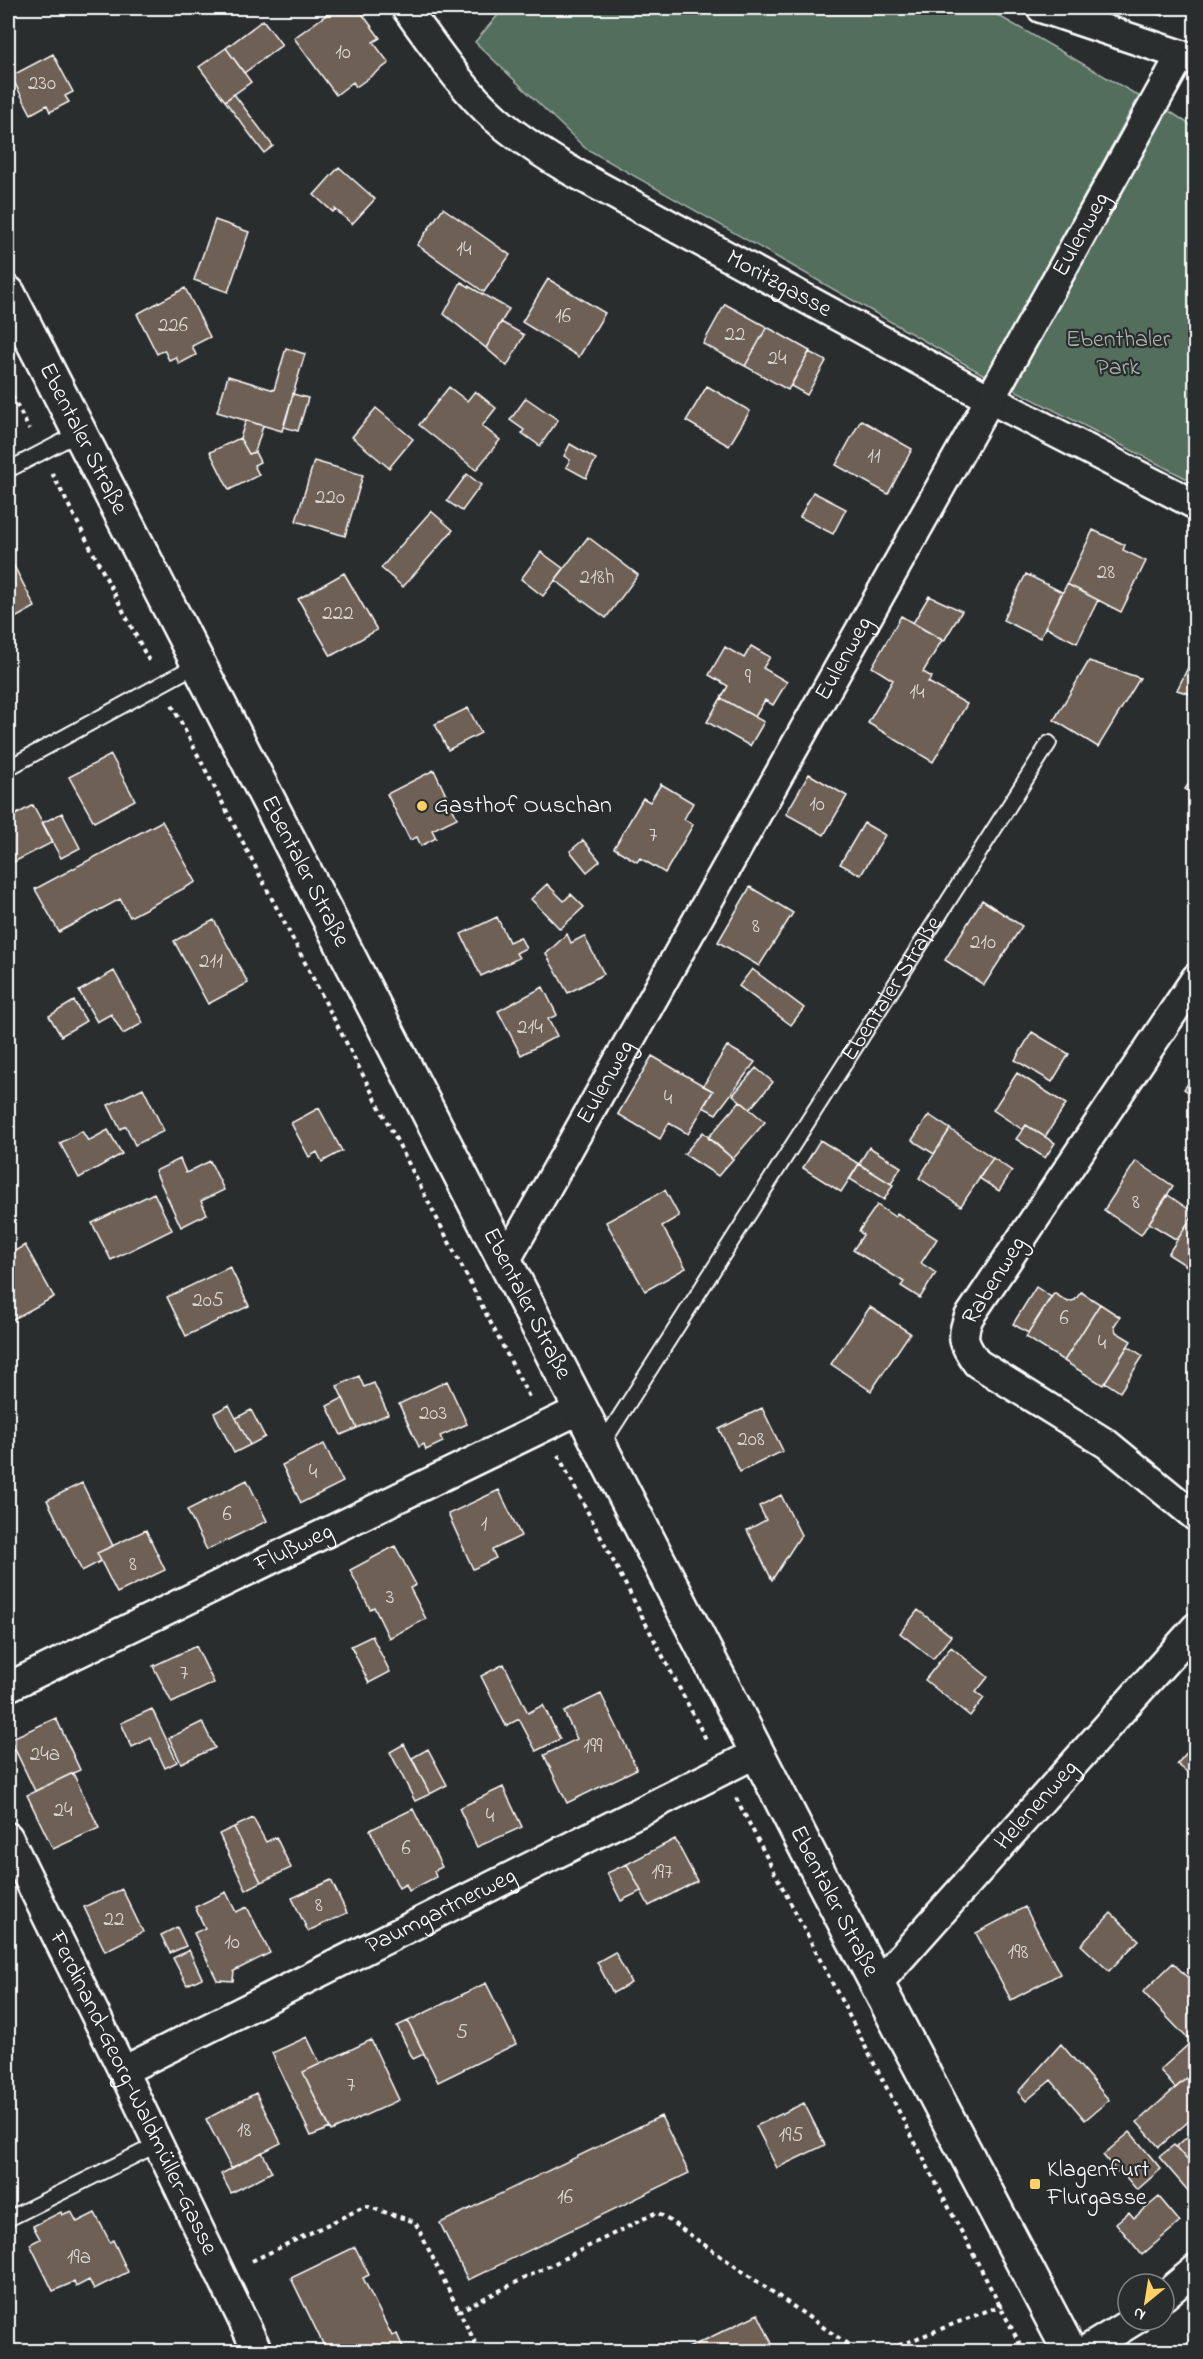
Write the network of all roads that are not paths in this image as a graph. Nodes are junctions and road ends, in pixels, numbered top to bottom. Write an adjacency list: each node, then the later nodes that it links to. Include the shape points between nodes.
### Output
1 (406, 8): 5 (street, Moritzgasse, via 455,75 495,118 532,147)
2 (1041, 8): 3 (street)
3 (1188, 58): 5 (street, Eulenweg)
4 (8, 293): 6 (main road, Ebentaler Straße)
5 (990, 399): 8 (street, Moritzgasse); 13 (street, Eulenweg)
6 (79, 433): 7 (lane); 9 (main road, Ebentaler Straße)
7 (8, 470)
8 (1196, 505)
9 (198, 664): 11 (lane); 13 (main road, Ebentaler Straße)
10 (1049, 743): 15 (lane, Ebentaler Straße)
11 (8, 768)
12 (1196, 978): 16 (street, Rabenweg, via 962,1333 977,1363 1107,1444)
13 (505, 1262): 14 (main road, Ebentaler Straße)
14 (581, 1409): 15 (main road, Ebentaler Straße); 18 (street, Flußweg)
15 (600, 1448): 19 (main road, Ebentaler Straße)
16 (1196, 1517)
17 (1196, 1627): 21 (street, Helenenweg)
18 (8, 1688)
19 (757, 1753): 21 (main road, Ebentaler Straße); 22 (street, Paumgartnerweg)
20 (8, 1836): 22 (street, Ferdinand-Georg-Waldmüller-Gasse)
21 (878, 1983): 29 (main road, Ebentaler Straße)
22 (123, 2071): 23 (street, Ferdinand-Georg-Waldmüller-Gasse)
23 (158, 2144): 24 (lane); 28 (street, Ferdinand-Georg-Waldmüller-Gasse)
24 (8, 2219)
25 (1196, 2269): 26 (street)
26 (1176, 2286)
27 (1116, 2332): 30 (street)
28 (258, 2352)
29 (1071, 2352)
30 (1083, 2352)

